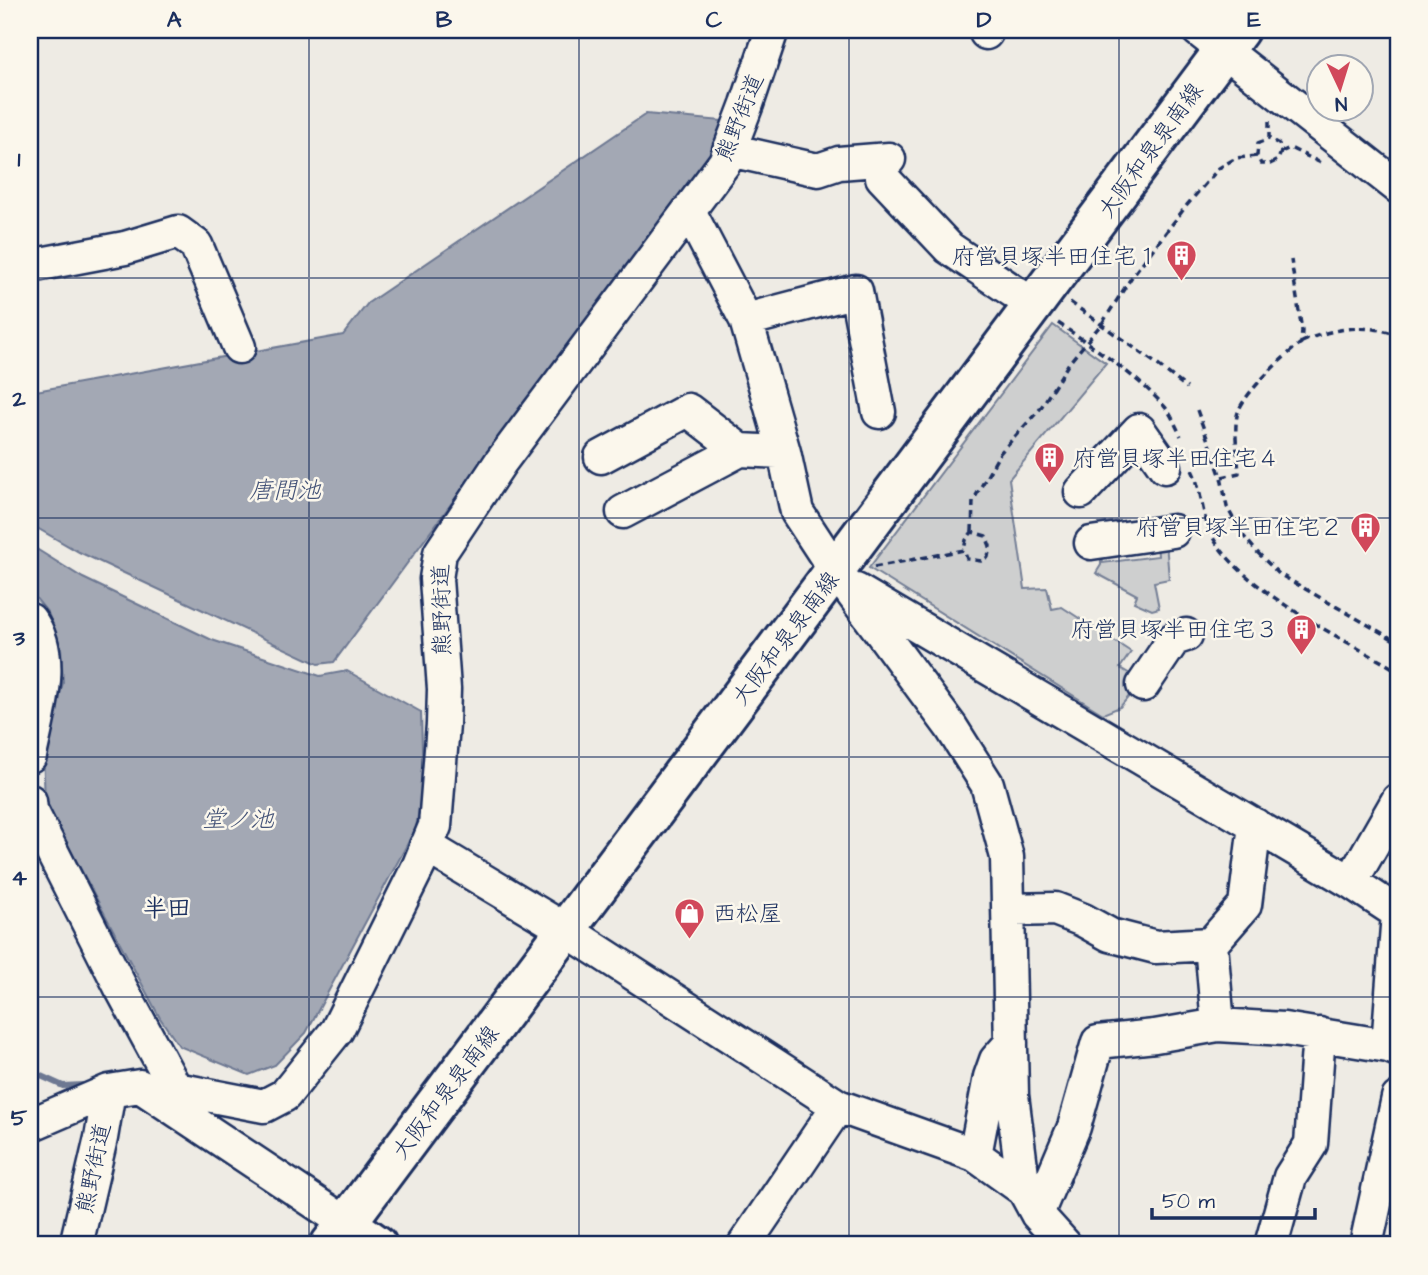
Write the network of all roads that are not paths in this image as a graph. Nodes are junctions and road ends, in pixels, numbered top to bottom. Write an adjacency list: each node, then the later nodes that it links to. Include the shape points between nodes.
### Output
1 (772, 30): 3 (street, 熊野街道)
2 (1221, 36): 4 (street); 7 (main road, 大阪和泉泉南線)
3 (729, 150): 5 (street, 熊野街道); 7 (street, via 818,170 839,163 885,168 949,248)
4 (1398, 187)
5 (689, 211): 8 (street); 27 (street, 熊野街道, via 500,463 440,553 436,579 443,724 435,826)
6 (30, 265): 9 (street, via 125,248 178,232 196,245)
7 (1049, 307): 19 (main road, 大阪和泉泉南線)
8 (746, 320): 10 (street, via 856,291); 12 (street)
9 (239, 347)
10 (879, 412)
11 (740, 450): 12 (street); 13 (street, via 688,410); 16 (street)
12 (784, 452): 19 (street, via 797,512)
13 (601, 457)
14 (1177, 468): 15 (street, via 1139,430)
15 (1081, 492)
16 (623, 512)
17 (1173, 531): 18 (street)
18 (1091, 543)
19 (851, 574): 26 (street); 29 (street, via 987,784 1007,857); 31 (main road, 大阪和泉泉南線)
20 (30, 620): 23 (street, via 46,663)
21 (1186, 635): 22 (street, via 1174,639)
22 (1143, 685)
23 (30, 756)
24 (1398, 800): 28 (street)
25 (30, 801): 37 (street)
26 (1255, 825): 28 (street); 32 (street, via 1245,905)
27 (426, 846): 31 (street); 37 (street, 熊野街道, via 337,1030 285,1095 264,1106)
28 (1351, 882): 30 (street)
29 (1008, 910): 32 (street, via 1055,909 1110,935 1156,947); 35 (street)
30 (1398, 913): 36 (street)
31 (566, 930): 40 (street); 45 (main road, 大阪和泉泉南線)
32 (1211, 944): 33 (street)
33 (1217, 1025): 34 (street); 44 (street, via 1098,1042 1074,1127)
34 (1319, 1034): 36 (street); 50 (street, via 1311,1144 1290,1177)
35 (1011, 1043): 43 (street, via 996,1060 990,1077); 44 (street, via 1012,1095)
36 (1393, 1048)
37 (176, 1089): 41 (street)
38 (109, 1091): 41 (street, via 139,1086); 42 (street); 46 (street, 熊野街道)
39 (1398, 1098): 51 (street)
40 (838, 1105): 43 (street); 48 (street)
41 (193, 1120): 45 (street)
42 (30, 1125)
43 (975, 1155): 44 (street)
44 (1030, 1202): 49 (street)
45 (338, 1234): 47 (main road)
46 (76, 1245)
47 (377, 1245)
48 (744, 1245)
49 (1065, 1245)
50 (1270, 1245)
51 (1366, 1245)

